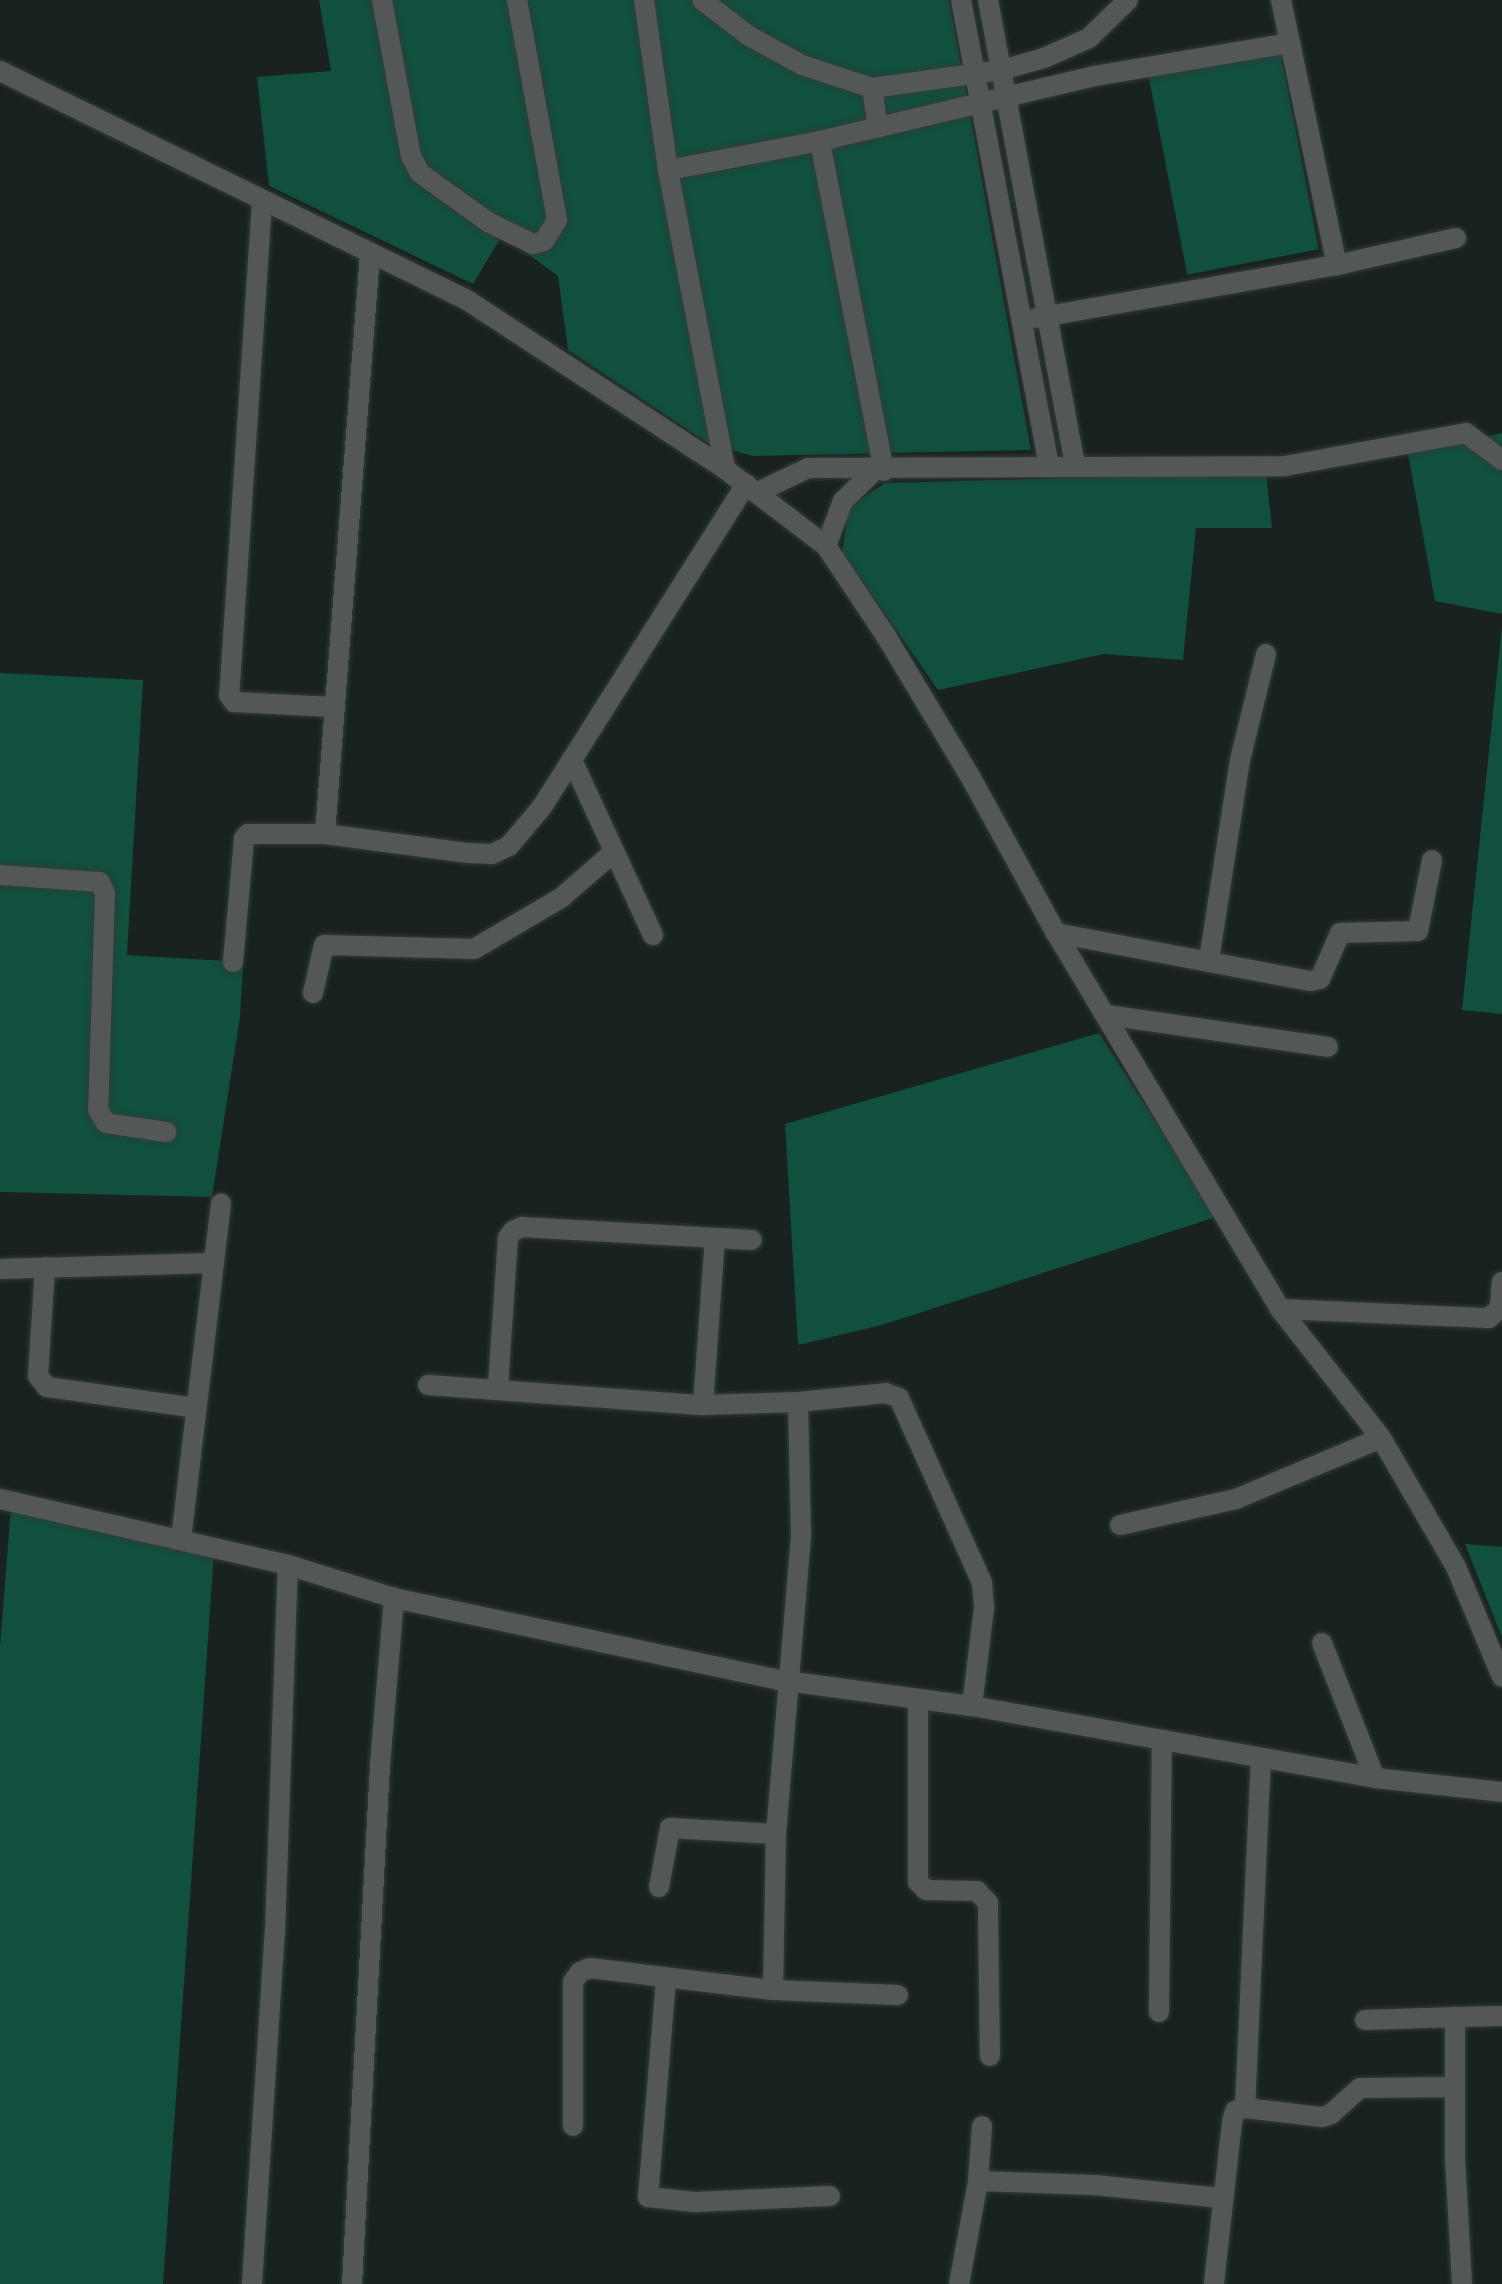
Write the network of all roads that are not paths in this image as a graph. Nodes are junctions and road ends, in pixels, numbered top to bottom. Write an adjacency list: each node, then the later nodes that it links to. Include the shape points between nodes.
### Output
1 (382, 0): 2 (street, via 411,156 420,173 488,222 533,244 544,241 557,220)
2 (517, 0)
3 (644, 0): 20 (street)
4 (702, 0): 15 (street, via 802,65)
5 (961, 0): 13 (street)
6 (988, 0): 11 (street)
7 (1128, 0): 9 (street)
8 (1281, 0): 10 (street)
9 (1090, 38): 11 (street); 14 (street)
10 (1290, 43): 14 (street); 24 (street)
11 (1002, 70): 13 (street); 16 (street)
12 (0, 71): 21 (street)
13 (975, 74): 15 (street); 17 (street)
14 (1095, 76): 16 (street)
15 (872, 88): 18 (street)
16 (1008, 97): 17 (street); 25 (street)
17 (981, 106): 18 (street); 26 (street)
18 (878, 128): 19 (street)
19 (820, 141): 20 (street); 31 (street)
20 (668, 170): 30 (street)
21 (262, 202): 23 (street); 35 (street, via 230,694 234,702)
22 (1456, 238): 24 (street)
23 (370, 254): 30 (street, via 467,300); 35 (street)
24 (1338, 265): 25 (street)
25 (1049, 316): 26 (street); 28 (street)
26 (1023, 321): 29 (street)
27 (1502, 460): 28 (street, via 1466,433 1301,465)
28 (1074, 464): 29 (street)
29 (1048, 465): 31 (street)
30 (726, 470): 32 (street)
31 (879, 471): 32 (street, via 808,468); 33 (street, via 843,501)
32 (752, 488): 33 (street); 36 (street)
33 (826, 546): 41 (street, via 934,714)
34 (1266, 654): 43 (street, via 1240,760)
35 (333, 707): 37 (street)
36 (572, 760): 37 (street, via 526,828 492,854); 38 (street)
37 (325, 834): 44 (street, via 244,838)
38 (614, 852): 42 (street); 45 (street, via 561,898 474,948 324,945)
39 (1432, 860): 43 (street, via 1418,930 1340,933 1320,980)
40 (0, 874): 48 (street, via 100,882 106,893 98,1110 106,1123)
41 (1056, 933): 43 (street); 46 (street)
42 (653, 935)
43 (1209, 960)
44 (233, 962)
45 (313, 992)
46 (1107, 1014): 47 (street); 56 (street)
47 (1328, 1047)
48 (166, 1132)
49 (221, 1204): 52 (street)
50 (716, 1238): 51 (street); 58 (street, via 513,1230); 60 (street)
51 (752, 1240)
52 (214, 1263): 53 (street); 61 (street)
53 (45, 1267): 54 (street); 61 (street, via 38,1376 46,1387)
54 (0, 1269)
55 (1502, 1282): 56 (street, via 1500,1308 1489,1318)
56 (1280, 1309): 62 (street)
57 (428, 1385): 58 (street)
58 (498, 1388): 60 (street)
59 (798, 1402): 60 (street); 70 (street, via 801,1535); 72 (street, via 886,1393 899,1398 982,1583)
60 (703, 1405)
61 (196, 1408): 65 (street)
62 (1381, 1438): 64 (street, via 1236,1500); 69 (street, via 1456,1567)
63 (0, 1499): 65 (street)
64 (1120, 1525)
65 (180, 1539): 66 (street)
66 (288, 1564): 67 (street); 95 (street, via 275,1932)
67 (394, 1598): 70 (street); 96 (street)
68 (1322, 1643): 75 (street)
69 (1502, 1677)
70 (786, 1680): 71 (street); 77 (street)
71 (918, 1699): 72 (street); 86 (street, via 918,1882 926,1890 977,1891 988,1903)
72 (972, 1706): 73 (street)
73 (1162, 1740): 74 (street); 82 (street)
74 (1261, 1760): 75 (street); 88 (street)
75 (1375, 1778): 76 (street)
76 (1502, 1792)
77 (776, 1834): 78 (street, via 670,1828); 80 (street)
78 (659, 1886)
79 (666, 1979): 80 (street); 89 (street, via 590,1968 573,1982); 92 (street, via 648,2197 696,2202)
80 (772, 1990): 81 (street)
81 (898, 1995)
82 (1159, 2012)
83 (1502, 2016): 84 (street)
84 (1455, 2017): 85 (street); 87 (street)
85 (1365, 2020)
86 (990, 2056)
87 (1454, 2087): 88 (street, via 1360,2088 1322,2117); 98 (street)
88 (1245, 2108): 93 (street, via 1233,2116)
89 (573, 2126)
90 (982, 2126): 91 (street)
91 (978, 2180): 93 (street); 97 (street)
92 (830, 2196)
93 (1220, 2198): 94 (street)
94 (1214, 2282)
95 (252, 2284)
96 (352, 2284)
97 (960, 2284)
98 (1462, 2284)

